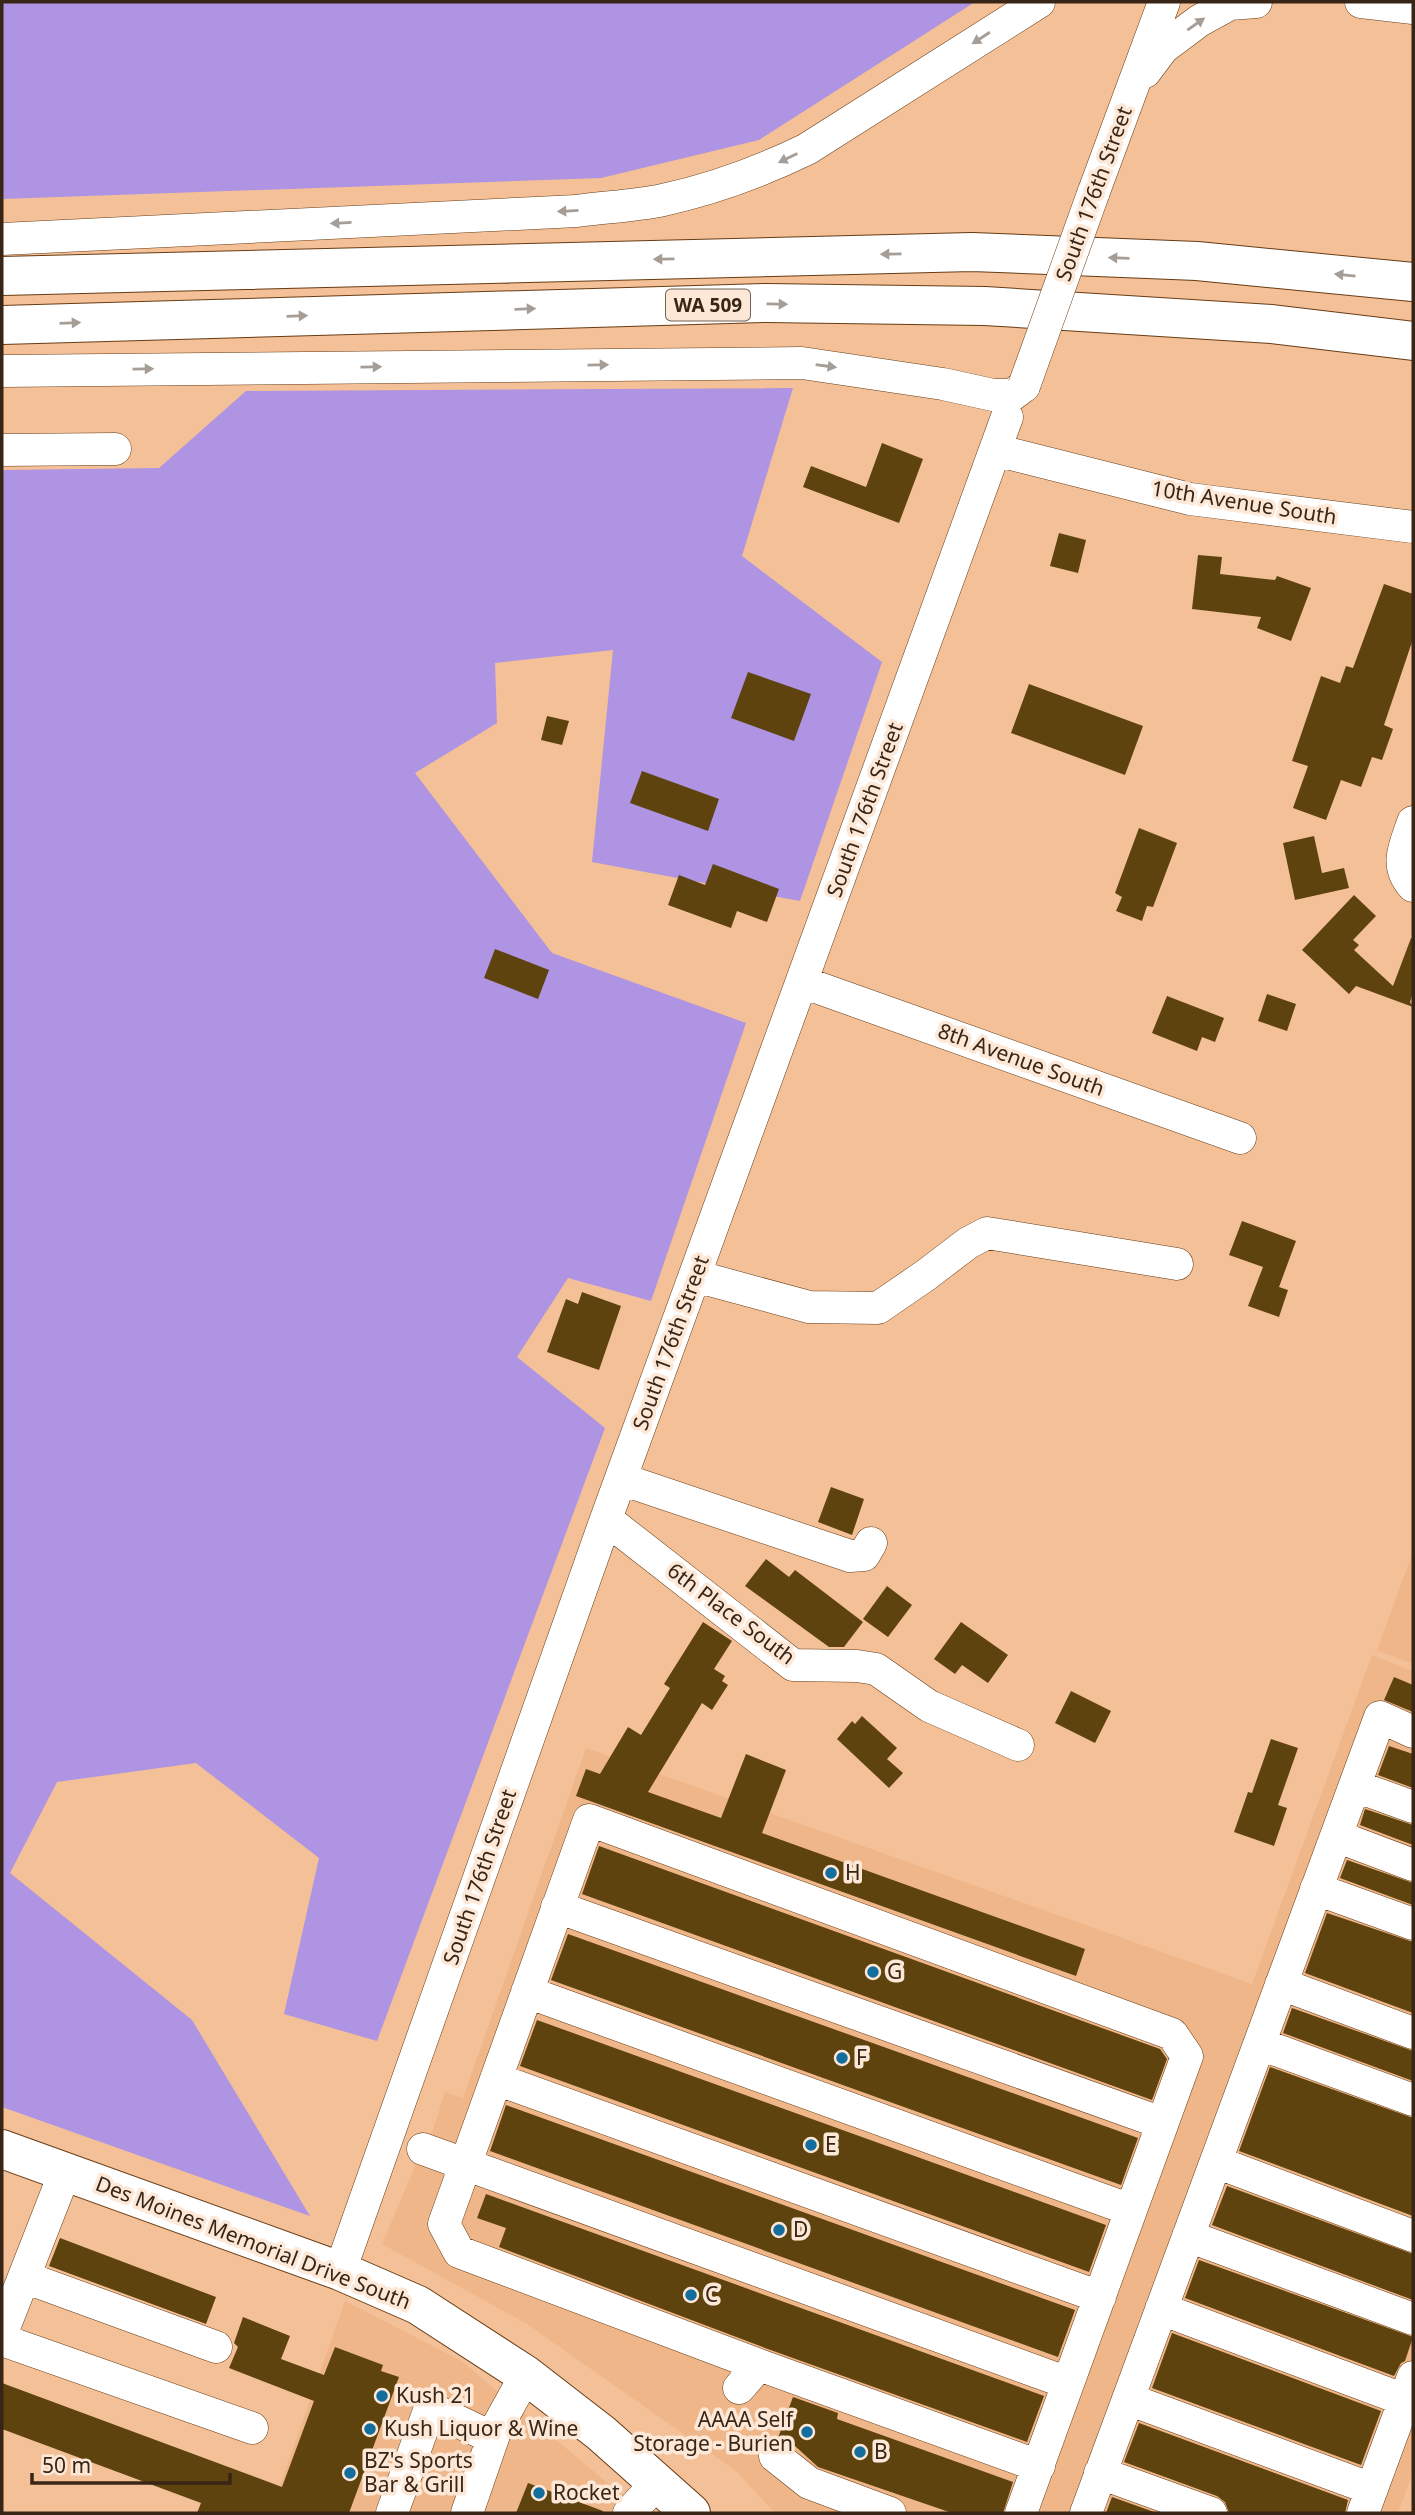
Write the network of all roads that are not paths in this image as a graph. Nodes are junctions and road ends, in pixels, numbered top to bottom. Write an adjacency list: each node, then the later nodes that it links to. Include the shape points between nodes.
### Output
1 (1039, 2): 7 (street, one-way to 7, via 807,149 729,181 662,200 577,211)
2 (1164, 2): 6 (street, South 176th Street)
3 (1256, 2): 6 (street, one-way to 3, via 1163,48 1199,21 1230,4)
4 (1361, 2): 5 (street)
5 (1413, 8)
6 (1132, 90): 12 (street, South 176th Street, one-way to 6, bridge, via 802,363 1012,395 1024,386)
7 (2, 239)
8 (2, 276): 9 (main road, WA 509, one-way to 8, via 1197,261 972,252)
9 (1413, 282)
10 (2, 325): 11 (main road, WA 509, one-way to 11, via 766,303 985,306 1272,324)
11 (1413, 341)
12 (2, 371)
13 (1007, 417): 16 (street, South 176th Street)
14 (115, 449): 15 (street)
15 (2, 450)
16 (995, 450): 17 (street, 10th Avenue South, via 1191,499); 20 (street, South 176th Street)
17 (1413, 527)
18 (1413, 822): 19 (street, via 1402,870)
19 (1413, 886)
20 (802, 982): 21 (street, 8th Avenue South); 23 (street, South 176th Street)
21 (1240, 1138)
22 (1177, 1264): 23 (street, via 987,1233 878,1307 810,1307)
23 (695, 1276): 24 (street, South 176th Street)
24 (621, 1479): 25 (street, South 176th Street); 26 (street, via 850,1556 864,1555)
25 (606, 1519): 28 (street, 6th Place South, via 793,1665 876,1669 929,1706); 51 (street, South 176th Street)
26 (871, 1543)
27 (1413, 1732): 29 (street, via 1380,1717)
28 (1018, 1745)
29 (1355, 1786): 30 (street); 31 (street)
30 (1413, 1807)
31 (1336, 1836): 32 (street); 33 (street)
32 (1413, 1865)
33 (1316, 1889): 35 (street); 36 (street)
34 (557, 1907): 37 (street); 42 (street); 42 (street, via 589,1820 1172,2034 1187,2056)
35 (1413, 1924)
36 (1281, 1984): 38 (street); 39 (street)
37 (527, 1992): 40 (street); 48 (street)
38 (1413, 2034)
39 (1259, 2044): 41 (street); 45 (street)
40 (496, 2079): 46 (street); 53 (street)
41 (1413, 2100)
42 (1163, 2123): 48 (street)
43 (2, 2149): 47 (main road, Des Moines Memorial Drive South)
44 (424, 2149): 46 (street)
45 (1216, 2162): 49 (street); 50 (street)
46 (466, 2165): 60 (street); 66 (street, via 444,2224 459,2252 749,2377)
47 (65, 2172): 51 (main road, Des Moines Memorial Drive South); 52 (street)
48 (1131, 2210): 53 (street)
49 (1188, 2236): 54 (street); 55 (street)
50 (1413, 2236)
51 (340, 2271): 59 (main road, Des Moines Memorial Drive South, via 418,2305)
52 (24, 2277): 56 (street); 58 (street)
53 (1100, 2297): 60 (street)
54 (1161, 2309): 61 (street); 62 (street)
55 (1413, 2319)
56 (2, 2333)
57 (2, 2340): 63 (street)
58 (216, 2347)
59 (526, 2375): 64 (street); 68 (main road, Des Moines Memorial Drive South)
60 (1068, 2383): 66 (street)
61 (1409, 2388): 70 (street)
62 (1128, 2399): 67 (street); 70 (street)
63 (252, 2428)
64 (493, 2438): 71 (street, via 430,2408); 72 (street)
65 (775, 2456): 69 (street)
66 (1039, 2466): 77 (street)
67 (1100, 2473): 78 (street); 79 (street)
68 (657, 2483): 73 (street); 74 (main road, Des Moines Memorial Drive South)
69 (808, 2483): 75 (street); 76 (street)
70 (1368, 2501)
71 (392, 2513)
72 (467, 2513)
73 (629, 2513)
74 (691, 2513)
75 (823, 2513)
76 (890, 2513)
77 (1021, 2513)
78 (1086, 2513)
79 (1211, 2513)

